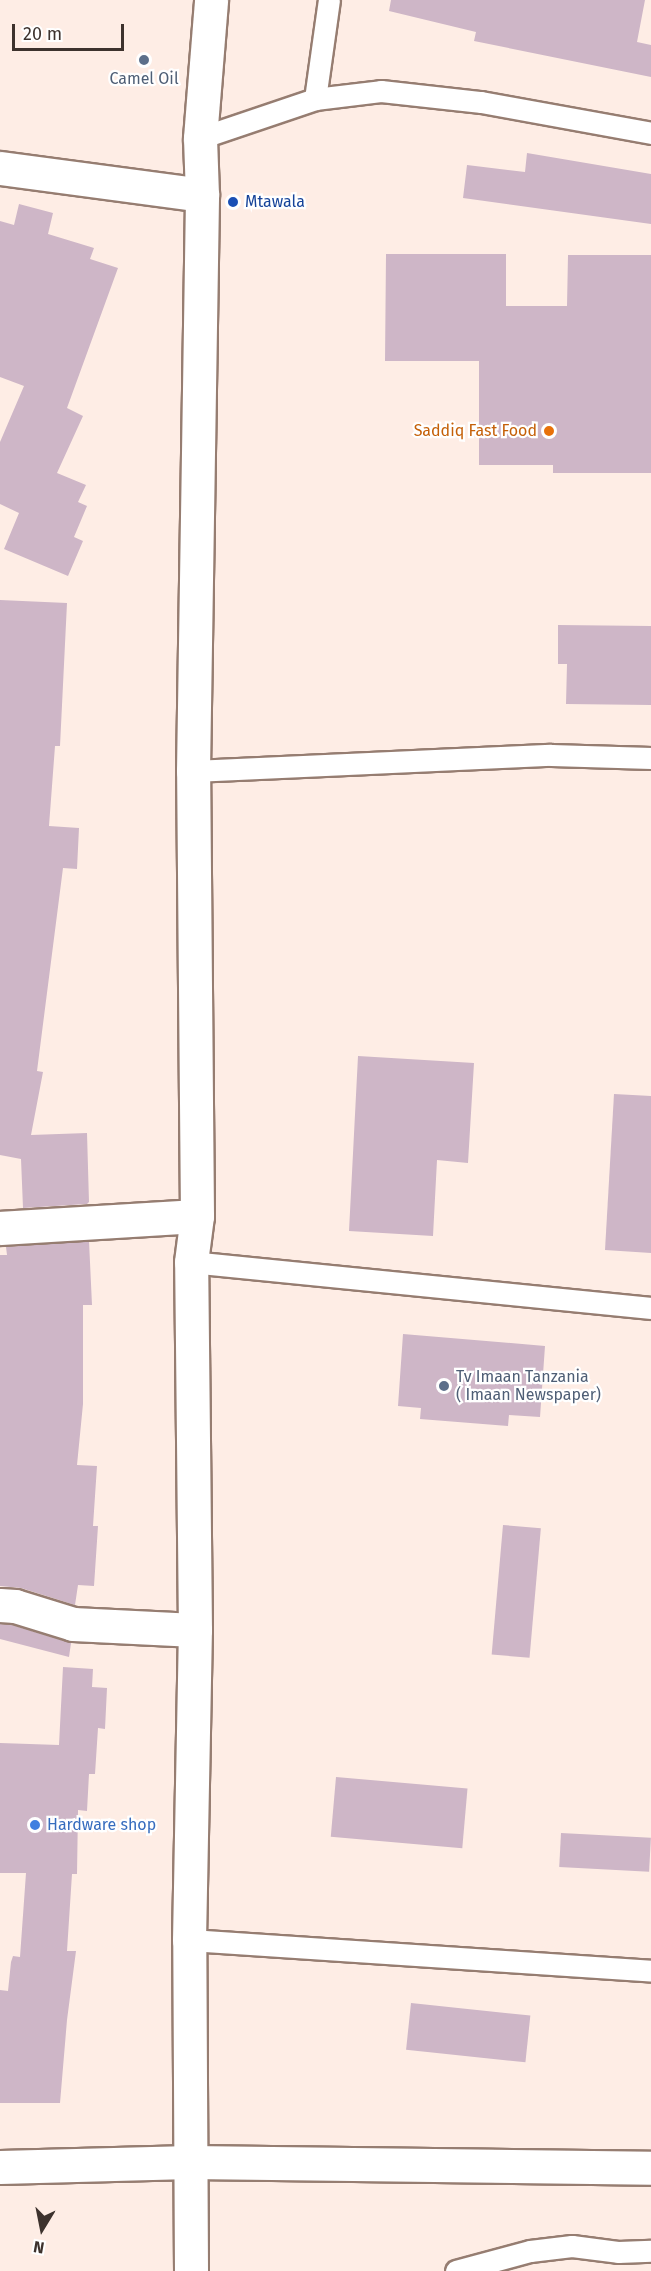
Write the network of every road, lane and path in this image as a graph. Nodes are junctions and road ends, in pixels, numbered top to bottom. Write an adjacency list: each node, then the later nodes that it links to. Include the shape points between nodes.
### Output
1 (211, 0): 5 (main road)
2 (329, 0): 3 (lane)
3 (315, 99): 4 (lane, via 381,91 423,94); 5 (lane)
4 (651, 133)
5 (200, 138): 7 (main road)
6 (0, 168): 7 (main road)
7 (202, 195): 9 (main road)
8 (651, 758): 9 (lane, via 551,755)
9 (193, 771): 10 (main road)
10 (197, 1215): 11 (main road); 12 (main road)
11 (0, 1228)
12 (191, 1262): 13 (lane); 15 (main road)
13 (651, 1308)
14 (0, 1605): 15 (main road, via 73,1624)
15 (195, 1630): 16 (main road)
16 (189, 1940): 17 (lane); 18 (main road)
17 (651, 1971)
18 (190, 2162): 19 (main road); 20 (main road); 22 (main road)
19 (0, 2167)
20 (651, 2168)
21 (651, 2251): 23 (lane, via 618,2252 572,2246 530,2251)
22 (191, 2271)
23 (456, 2271)

